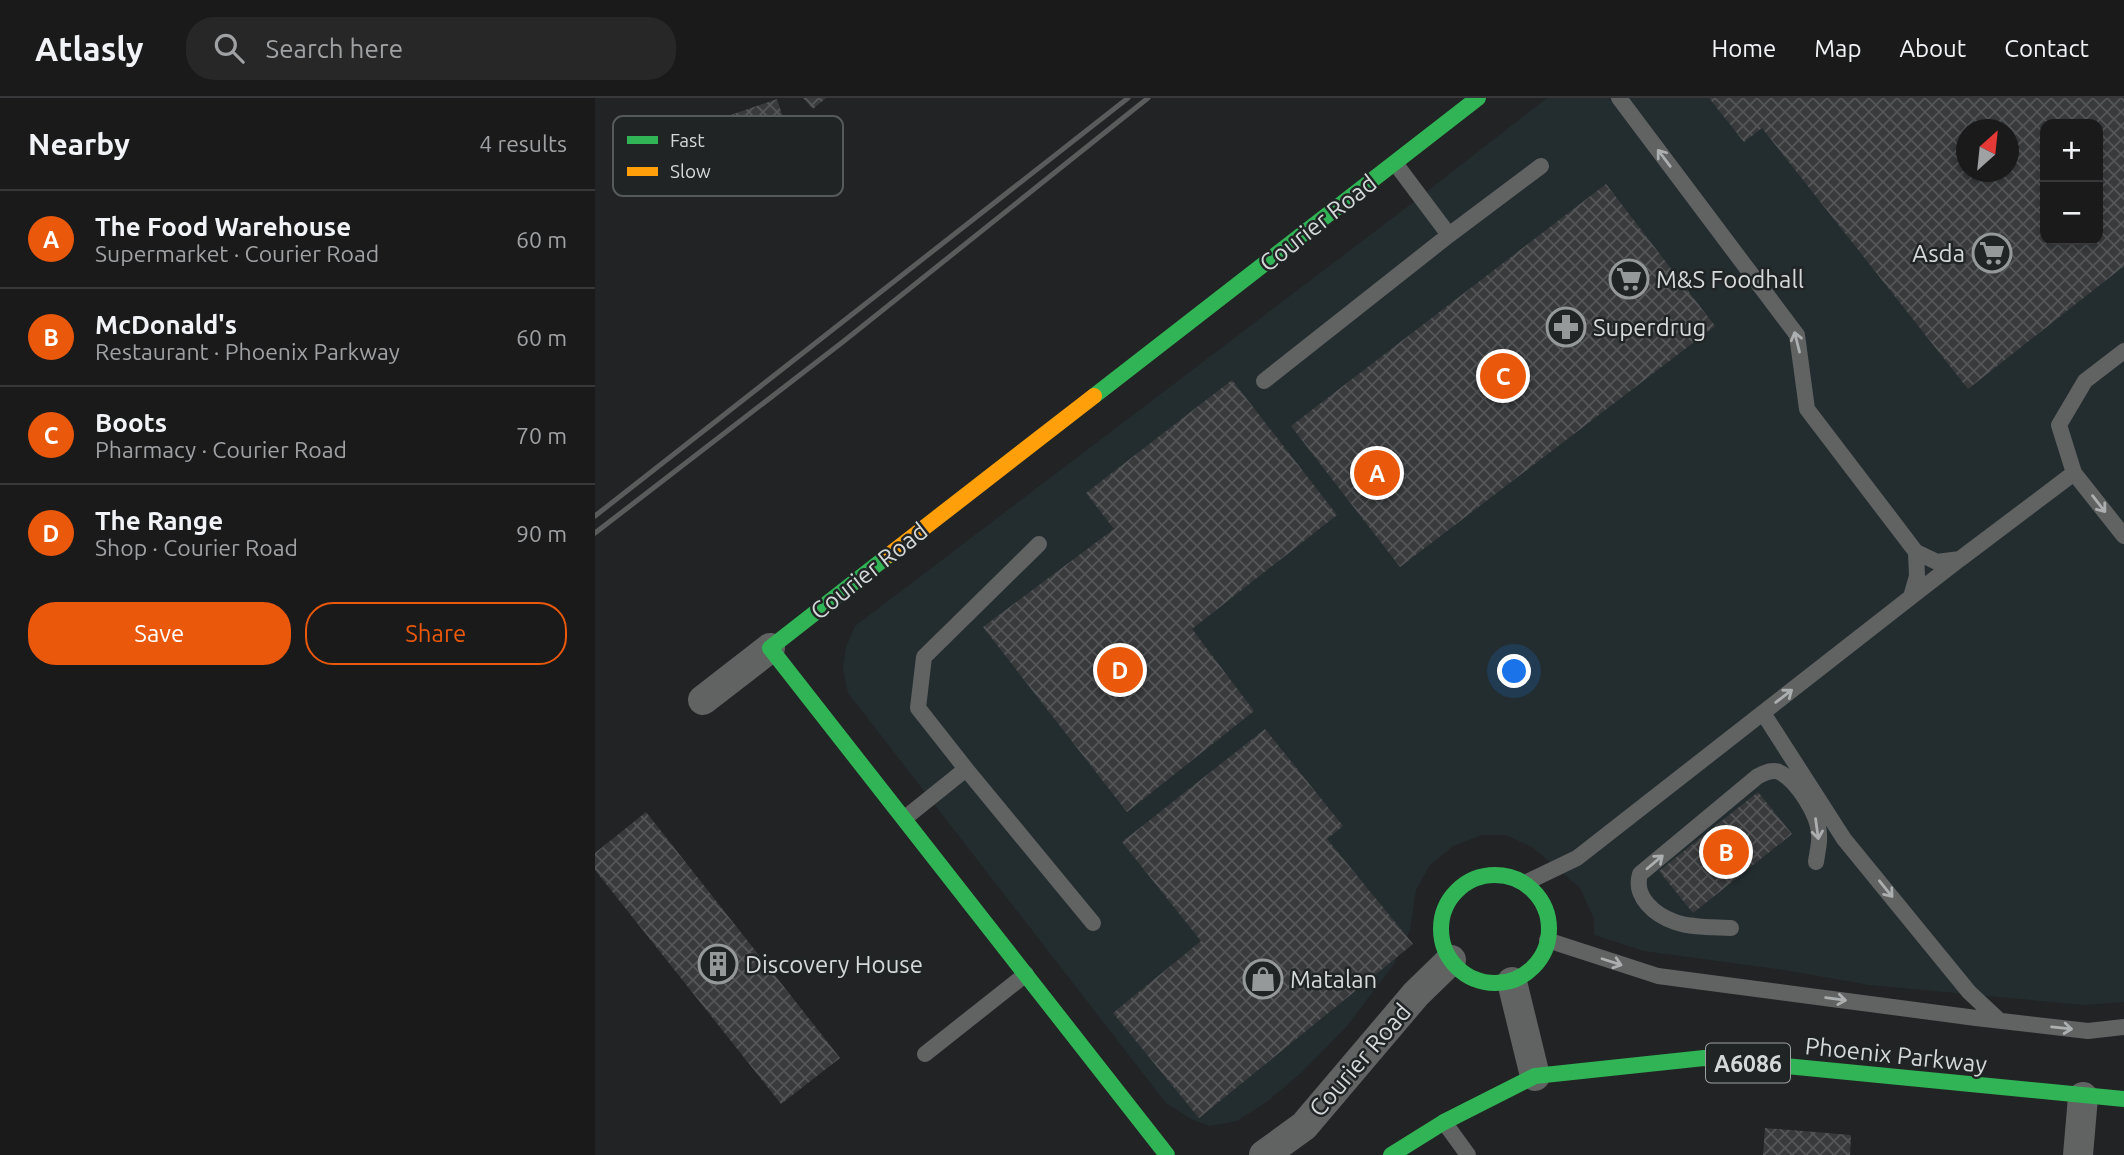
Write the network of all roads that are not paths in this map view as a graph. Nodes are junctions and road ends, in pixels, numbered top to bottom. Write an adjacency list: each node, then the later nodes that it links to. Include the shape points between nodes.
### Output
1 (1478, 98): 3 (street, Courier Road)
2 (1619, 98): 11 (lane, one-way to 2, via 1807,409 1797,335)
3 (1395, 163): 5 (lane); 14 (street, Courier Road)
4 (1541, 166): 5 (lane)
5 (1449, 235): 7 (lane)
6 (2124, 351): 8 (lane, via 2085,381 2059,425)
7 (1264, 381)
8 (2074, 473): 9 (lane, one-way to 9); 12 (lane)
9 (2124, 536)
10 (1039, 544): 17 (lane, via 924,657 918,708)
11 (1916, 552): 12 (lane, via 1937,562); 13 (lane, via 1917,576)
12 (1961, 559): 13 (lane)
13 (1910, 597): 16 (lane, one-way to 13)
14 (770, 648): 15 (street); 18 (street)
15 (703, 700)
16 (1763, 713): 20 (lane, via 1577,858); 27 (lane, one-way to 27, via 1844,839 1969,992)
17 (966, 769): 18 (lane); 21 (lane)
18 (905, 818): 25 (street)
19 (1816, 862): 22 (lane, one-way to 19, via 1676,923 1657,912 1641,897 1640,874 1758,776 1771,771 1780,772 1800,791 1815,816 1819,834)
20 (1525, 883): 23 (street, via 1542,899 1548,919); 24 (street, via 1490,875 1466,882 1450,900 1442,919 1442,941)
21 (1093, 923)
22 (1731, 928)
23 (1547, 940): 26 (street, via 1541,958); 27 (lane, one-way to 27, via 1658,976)
24 (1451, 960): 26 (street, via 1466,975 1488,985); 35 (street, Courier Road, via 1416,994 1304,1126)
25 (1026, 974): 29 (lane); 34 (street)
26 (1512, 982): 30 (street)
27 (2000, 1021): 28 (lane, one-way to 28, via 2088,1031)
28 (2124, 1027)
29 (925, 1054)
30 (1535, 1076): 31 (street, Phoenix Parkway / A6086, via 1704,1058); 33 (street, Phoenix Parkway / A6086)
31 (2083, 1097): 32 (street, Phoenix Parkway / A6086); 38 (street)
32 (2124, 1099)
33 (1444, 1122): 36 (street, Phoenix Parkway / A6086); 37 (lane)
34 (1167, 1155)
35 (1264, 1155)
36 (1391, 1155)
37 (1468, 1155)
38 (2078, 1155)

